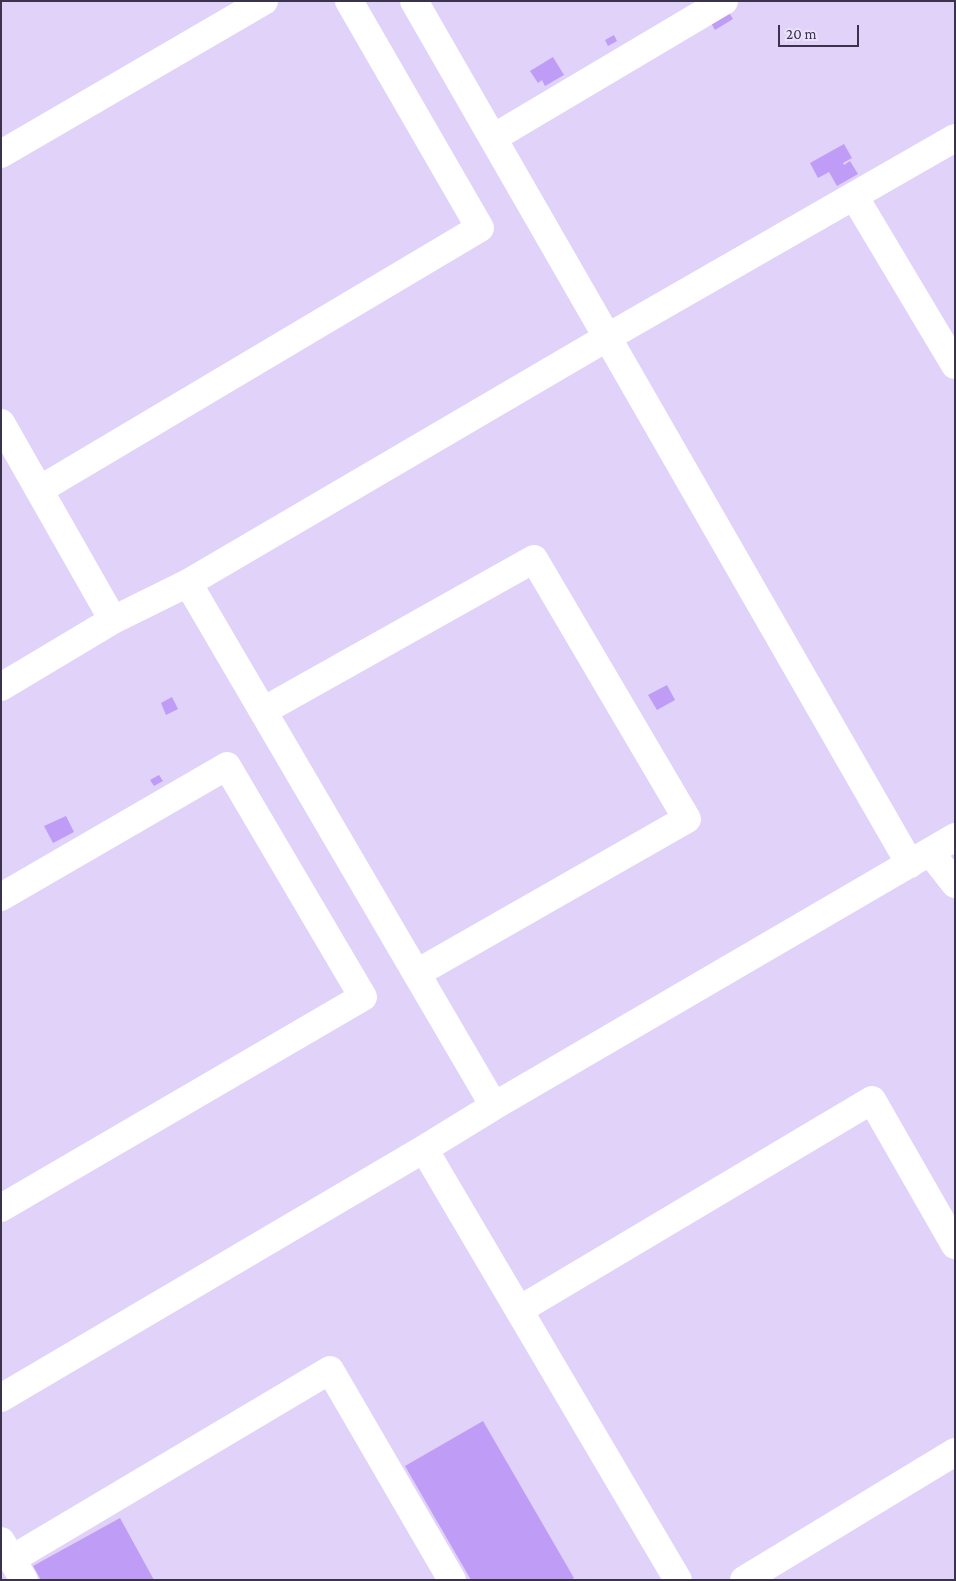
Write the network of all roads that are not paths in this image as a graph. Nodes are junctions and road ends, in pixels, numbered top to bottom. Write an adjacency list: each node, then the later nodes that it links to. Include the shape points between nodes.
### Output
1 (264, 1): 7 (street)
2 (350, 1): 12 (street, via 480,228)
3 (414, 1): 5 (street)
4 (724, 1): 5 (street)
5 (493, 138): 9 (street)
6 (955, 138): 8 (street)
7 (1, 154)
8 (854, 196): 9 (street); 10 (street)
9 (608, 337): 13 (street); 18 (street)
10 (955, 364)
11 (4, 432): 12 (street)
12 (39, 490): 14 (street)
13 (188, 583): 14 (street); 16 (street)
14 (113, 620): 15 (street)
15 (1, 687)
16 (264, 711): 21 (street); 21 (street, via 534,559 687,819)
17 (955, 838): 18 (street)
18 (920, 858): 19 (street); 22 (street)
19 (955, 884)
20 (1, 897): 24 (street, via 227,766 363,997)
21 (417, 973): 22 (street)
22 (494, 1106): 23 (street)
23 (424, 1149): 26 (street); 27 (street)
24 (1, 1208)
25 (955, 1245): 26 (street, via 872,1100)
26 (519, 1310): 31 (street)
27 (1, 1398)
28 (955, 1452): 32 (street)
29 (12, 1560): 30 (street, via 330,1370)
30 (443, 1577)
31 (678, 1580)
32 (744, 1580)

